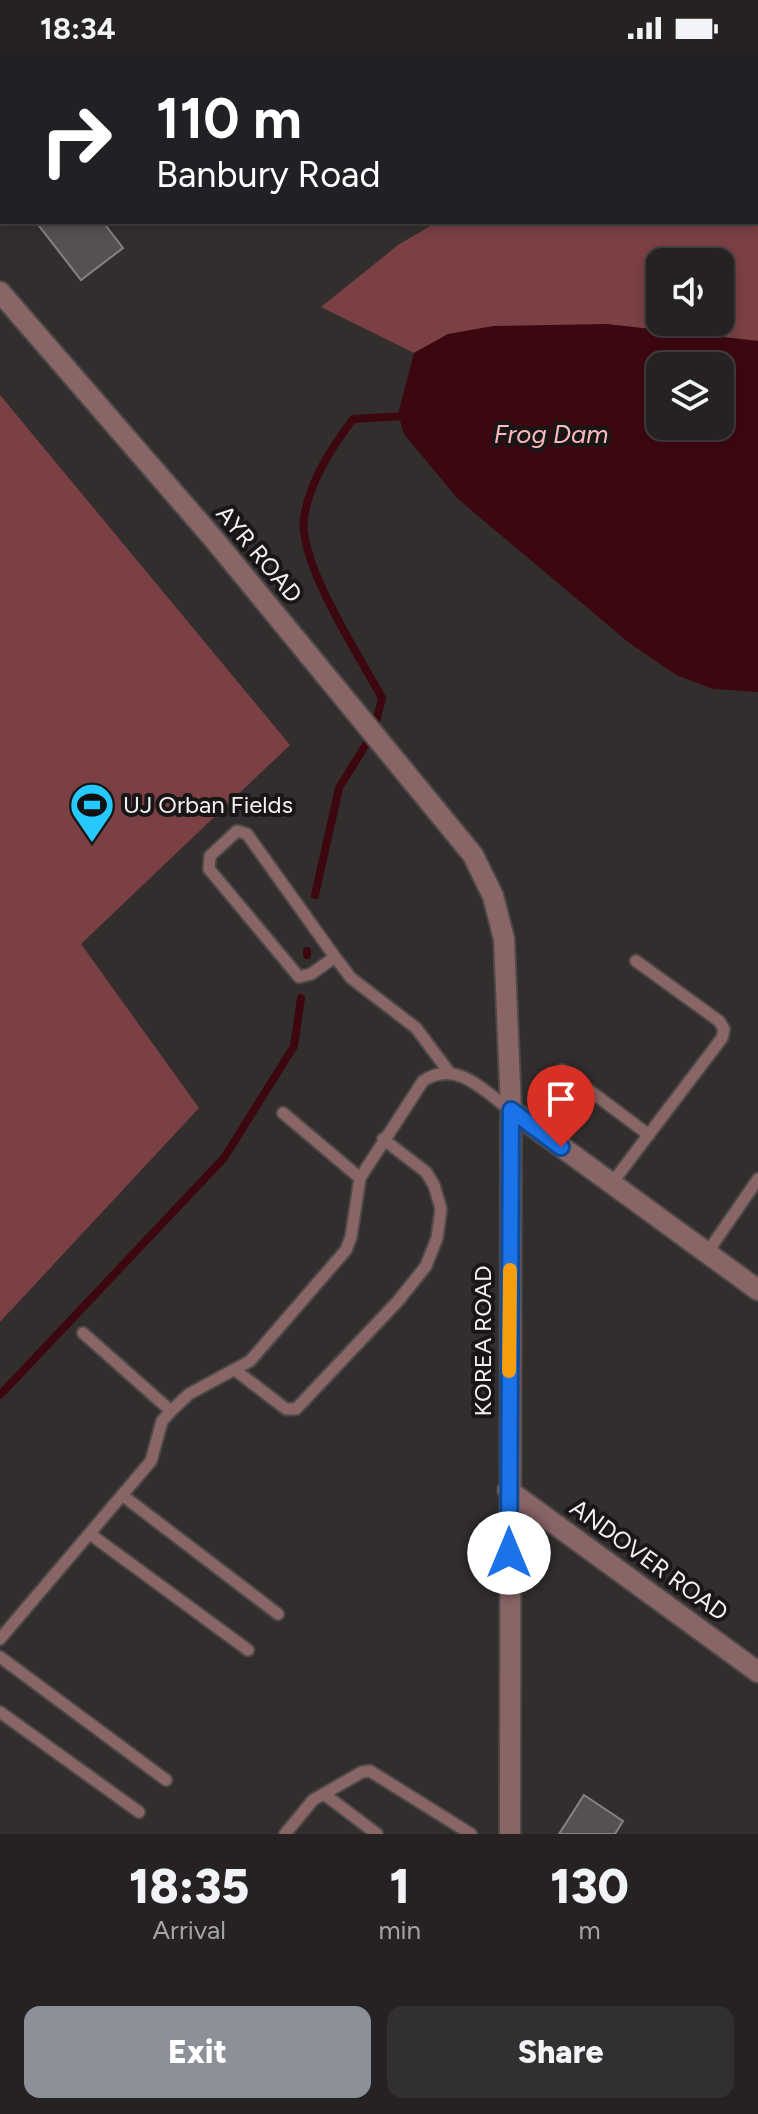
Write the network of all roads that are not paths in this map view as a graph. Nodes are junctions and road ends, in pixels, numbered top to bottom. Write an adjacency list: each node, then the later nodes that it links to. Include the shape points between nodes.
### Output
1 (0, 292): 2 (street, AYR ROAD, via 212,537)
2 (473, 855): 7 (street, KOREA ROAD, via 493,896 504,939)
3 (335, 957): 3 (lane, via 247,834 237,831 210,856 209,869 299,977); 6 (lane, via 351,978 416,1028)
4 (636, 961): 9 (lane, via 724,1029)
5 (562, 1070): 9 (lane)
6 (449, 1072): 7 (lane); 10 (lane, via 423,1081)
7 (511, 1110): 13 (street); 19 (street, KOREA ROAD)
8 (283, 1113): 11 (lane)
9 (649, 1135): 13 (lane)
10 (383, 1139): 11 (lane); 17 (lane, via 426,1172 434,1185 441,1209 426,1266 296,1409 286,1409)
11 (360, 1178): 17 (lane, via 346,1250 250,1361)
12 (758, 1179): 14 (lane)
13 (612, 1183): 14 (street)
14 (707, 1253): 15 (street)
15 (758, 1290)
16 (83, 1333): 18 (lane)
17 (235, 1370): 18 (lane, via 189,1394)
18 (171, 1411): 20 (lane, via 162,1421 151,1461)
19 (508, 1490): 26 (street, ANDOVER ROAD); 34 (street, KOREA ROAD)
20 (122, 1495): 21 (lane); 22 (lane)
21 (90, 1534): 23 (lane); 24 (lane)
22 (278, 1614)
23 (0, 1639)
24 (248, 1650)
25 (0, 1657): 28 (lane)
26 (758, 1672)
27 (0, 1712): 30 (lane)
28 (166, 1780)
29 (324, 1794): 31 (lane, via 306,1806); 32 (lane); 33 (lane, via 370,1771)
30 (139, 1812)
31 (285, 1834)
32 (377, 1834)
33 (471, 1834)
34 (510, 1834)

